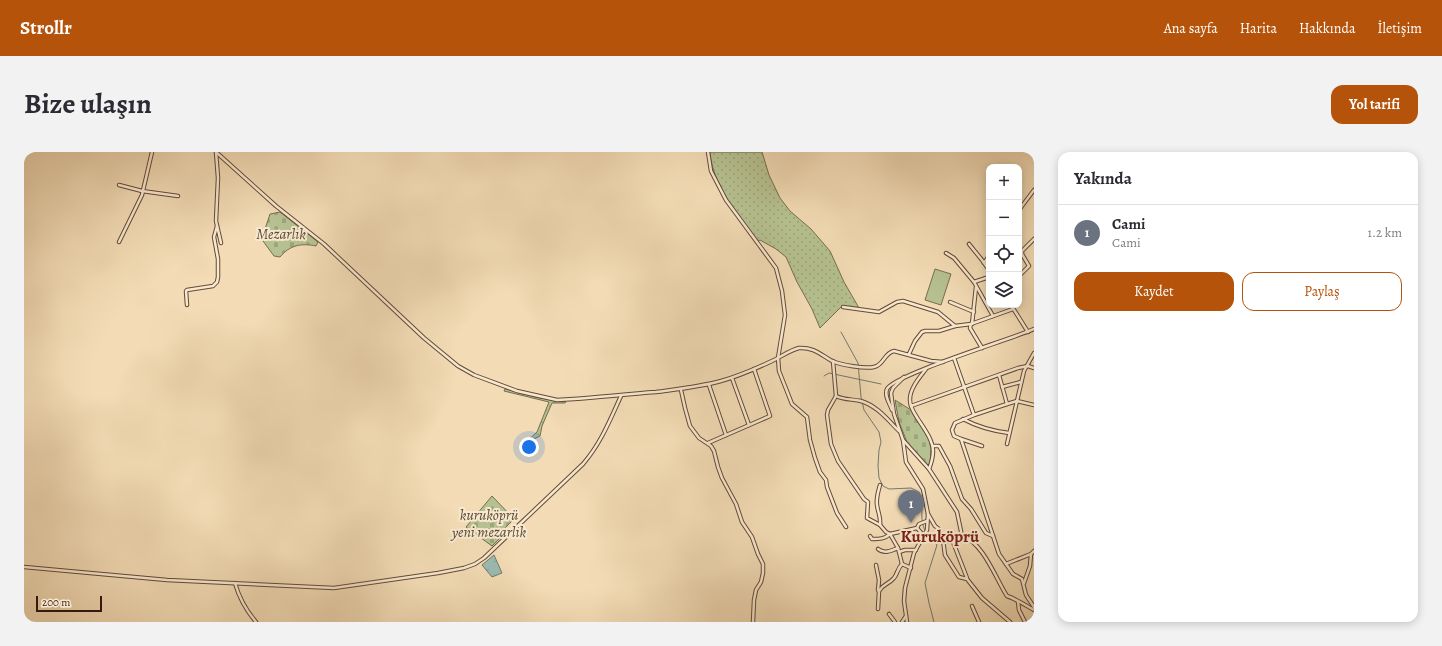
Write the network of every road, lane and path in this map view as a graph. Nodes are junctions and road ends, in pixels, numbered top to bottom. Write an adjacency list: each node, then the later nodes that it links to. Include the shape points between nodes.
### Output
1 (152, 152): 6 (street)
2 (216, 152): 9 (street); 51 (street, via 276,206 324,244 424,338 458,366 495,384 539,397 557,400)
3 (708, 152): 35 (street, via 711,171 726,200 776,268 785,316)
4 (119, 185): 6 (street)
5 (1034, 190): 8 (street)
6 (142, 191): 7 (street); 11 (street)
7 (178, 196)
8 (1022, 206)
9 (217, 226): 12 (street); 23 (street, via 214,237 218,280 213,286 187,290)
10 (1034, 239): 18 (street, via 1023,250 1022,254 1029,266)
11 (119, 242)
12 (221, 243)
13 (969, 244): 16 (street)
14 (946, 252): 20 (street)
15 (986, 260): 16 (street)
16 (984, 263): 17 (street)
17 (986, 266)
18 (1022, 273)
19 (986, 278): 20 (street)
20 (974, 282): 21 (street)
21 (976, 286): 26 (street); 27 (street)
22 (950, 302): 26 (street)
23 (187, 305)
24 (843, 307): 29 (street, via 879,312 903,301 938,312)
25 (1013, 309): 27 (street); 31 (street)
26 (974, 313): 28 (street)
27 (993, 316): 28 (street)
28 (971, 324): 29 (street); 32 (street, via 970,328)
29 (955, 326): 34 (street, via 939,331 922,332)
30 (1034, 329): 31 (street)
31 (1028, 332): 32 (street)
32 (982, 348): 36 (street)
33 (1034, 353): 39 (street)
34 (909, 354): 37 (street, via 891,351 876,367); 38 (street)
35 (778, 358): 37 (street, via 799,348 810,348); 42 (street); 75 (street, via 779,371 792,404 807,417 815,458 826,480 837,513)
36 (954, 358): 38 (street); 49 (street)
37 (833, 362): 52 (street)
38 (943, 362): 40 (street)
39 (1028, 366): 41 (street); 43 (street); 46 (street)
40 (926, 368): 44 (street); 56 (street, via 911,392)
41 (1034, 368)
42 (754, 369): 45 (street); 60 (street, via 770,416)
43 (999, 375): 48 (street); 49 (street)
44 (904, 377): 57 (street, via 892,390); 57 (street, via 892,384 886,392)
45 (732, 378): 47 (street); 60 (street)
46 (1021, 382): 48 (street); 53 (street)
47 (709, 385): 50 (street); 63 (street)
48 (1002, 387): 54 (street)
49 (963, 388): 56 (street); 58 (street)
50 (681, 390): 51 (street); 66 (street, via 690,426)
51 (622, 395): 96 (street, via 595,451 475,564 438,574 334,588)
52 (836, 396): 61 (street, via 866,403 880,411); 74 (street, via 827,415 831,444 838,461 868,502 867,518)
53 (1017, 401): 54 (street); 55 (street); 62 (street)
54 (1007, 404): 58 (street)
55 (1034, 405)
56 (911, 406): 68 (street)
57 (894, 414): 61 (street)
58 (974, 415): 59 (street)
59 (963, 419): 62 (street, via 990,430); 64 (street, via 955,423 952,430 954,436)
60 (749, 425): 63 (street)
61 (900, 431): 65 (street)
62 (1010, 432): 67 (street)
63 (726, 435): 66 (street)
64 (961, 439): 69 (street); 81 (street)
65 (903, 440): 70 (street); 72 (street, via 906,462 923,489)
66 (707, 444): 107 (street, via 714,451 722,478 763,564 763,573 754,600)
67 (1008, 444)
68 (933, 446): 70 (street, via 934,453); 81 (street, via 939,446 950,466 962,499 986,533)
69 (982, 446)
70 (929, 469): 80 (street, via 957,512)
71 (880, 485): 74 (street, via 877,497)
72 (928, 514): 73 (street); 82 (street, via 939,529)
73 (926, 522): 76 (street); 79 (street)
74 (880, 525): 77 (street)
75 (846, 527)
76 (916, 528): 77 (street); 79 (street)
77 (890, 534): 78 (street, via 883,538 872,539); 84 (street)
78 (870, 536)
79 (924, 536): 86 (street)
80 (962, 536): 83 (street, via 960,541); 99 (street, via 978,547 1007,596)
81 (993, 536): 91 (street, via 999,554)
82 (943, 540): 83 (street); 95 (street, via 945,555 959,577)
83 (953, 542): 95 (street)
84 (898, 548): 85 (street, via 881,552); 88 (street)
85 (878, 549)
86 (916, 550): 88 (street); 94 (street)
87 (1034, 550): 89 (street)
88 (899, 552): 90 (street)
89 (1031, 554): 91 (street); 97 (street)
90 (902, 564): 94 (street); 98 (street, via 897,569 896,576 882,585)
91 (1006, 564): 97 (street)
92 (876, 565): 98 (street)
93 (24, 567): 96 (street, via 111,576)
94 (911, 568): 105 (street, via 905,588)
95 (967, 579): 112 (street, via 982,598)
96 (235, 583): 106 (street, via 246,609)
97 (1024, 583): 101 (street, via 1026,595)
98 (879, 591): 102 (street)
99 (1018, 602): 103 (street); 113 (street)
100 (972, 606): 111 (street)
101 (1034, 607)
102 (878, 609)
103 (1034, 610)
104 (889, 614): 108 (street)
105 (906, 616): 109 (street); 110 (street)
106 (256, 622)
107 (753, 622)
108 (895, 622)
109 (902, 622)
110 (908, 622)
111 (979, 622)
112 (1010, 622)
113 (1024, 622)

